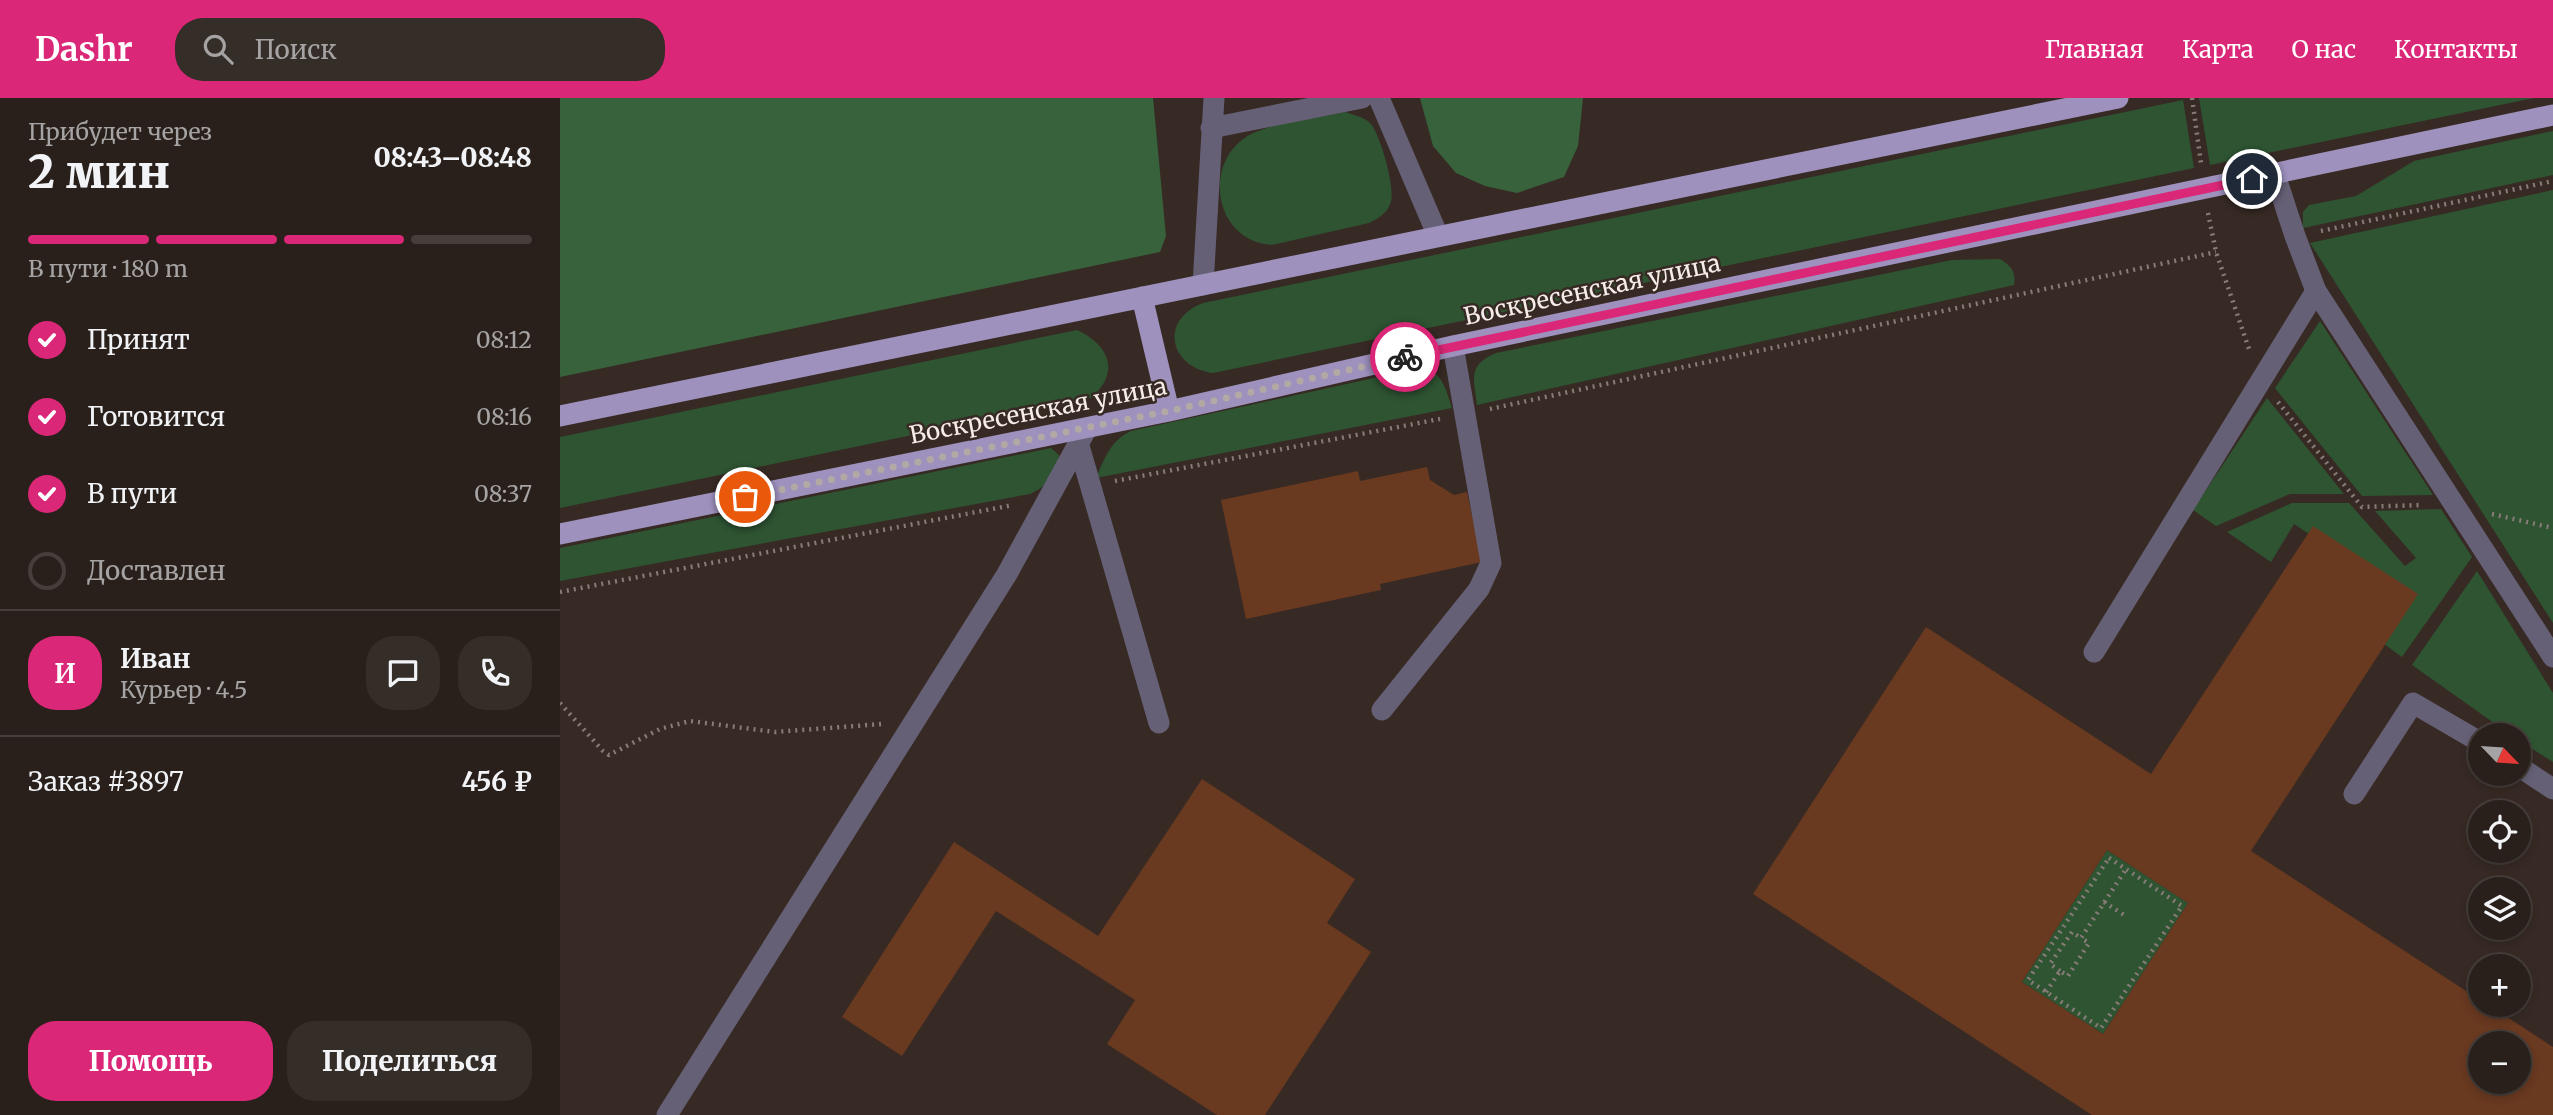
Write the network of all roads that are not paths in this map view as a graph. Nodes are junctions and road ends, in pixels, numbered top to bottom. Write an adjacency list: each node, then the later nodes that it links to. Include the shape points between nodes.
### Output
1 (1214, 98): 6 (lane)
2 (1362, 98): 6 (lane)
3 (1379, 98): 8 (lane)
4 (2118, 98): 8 (main road)
5 (2553, 115): 7 (main road, Воскресенская улица)
6 (1211, 128): 9 (lane)
7 (2275, 174): 10 (lane); 12 (main road, Воскресенская улица)
8 (1438, 236): 9 (main road)
9 (1203, 285): 11 (main road)
10 (2316, 291): 17 (lane); 18 (lane)
11 (1142, 297): 13 (main road); 14 (main road)
12 (1453, 346): 13 (main road, Воскресенская улица); 19 (lane, via 1491,562 1479,589)
13 (1169, 411): 15 (main road, Воскресенская улица)
14 (560, 416)
15 (1083, 437): 16 (main road, Воскресенская улица); 20 (lane, via 1090,485); 25 (lane, via 1007,573)
16 (560, 534)
17 (2094, 652)
18 (2553, 657)
19 (1382, 710)
20 (1159, 723)
21 (2468, 735): 24 (lane, via 2413,703)
22 (2531, 775): 23 (lane)
23 (2553, 789)
24 (2354, 794)
25 (667, 1115)

